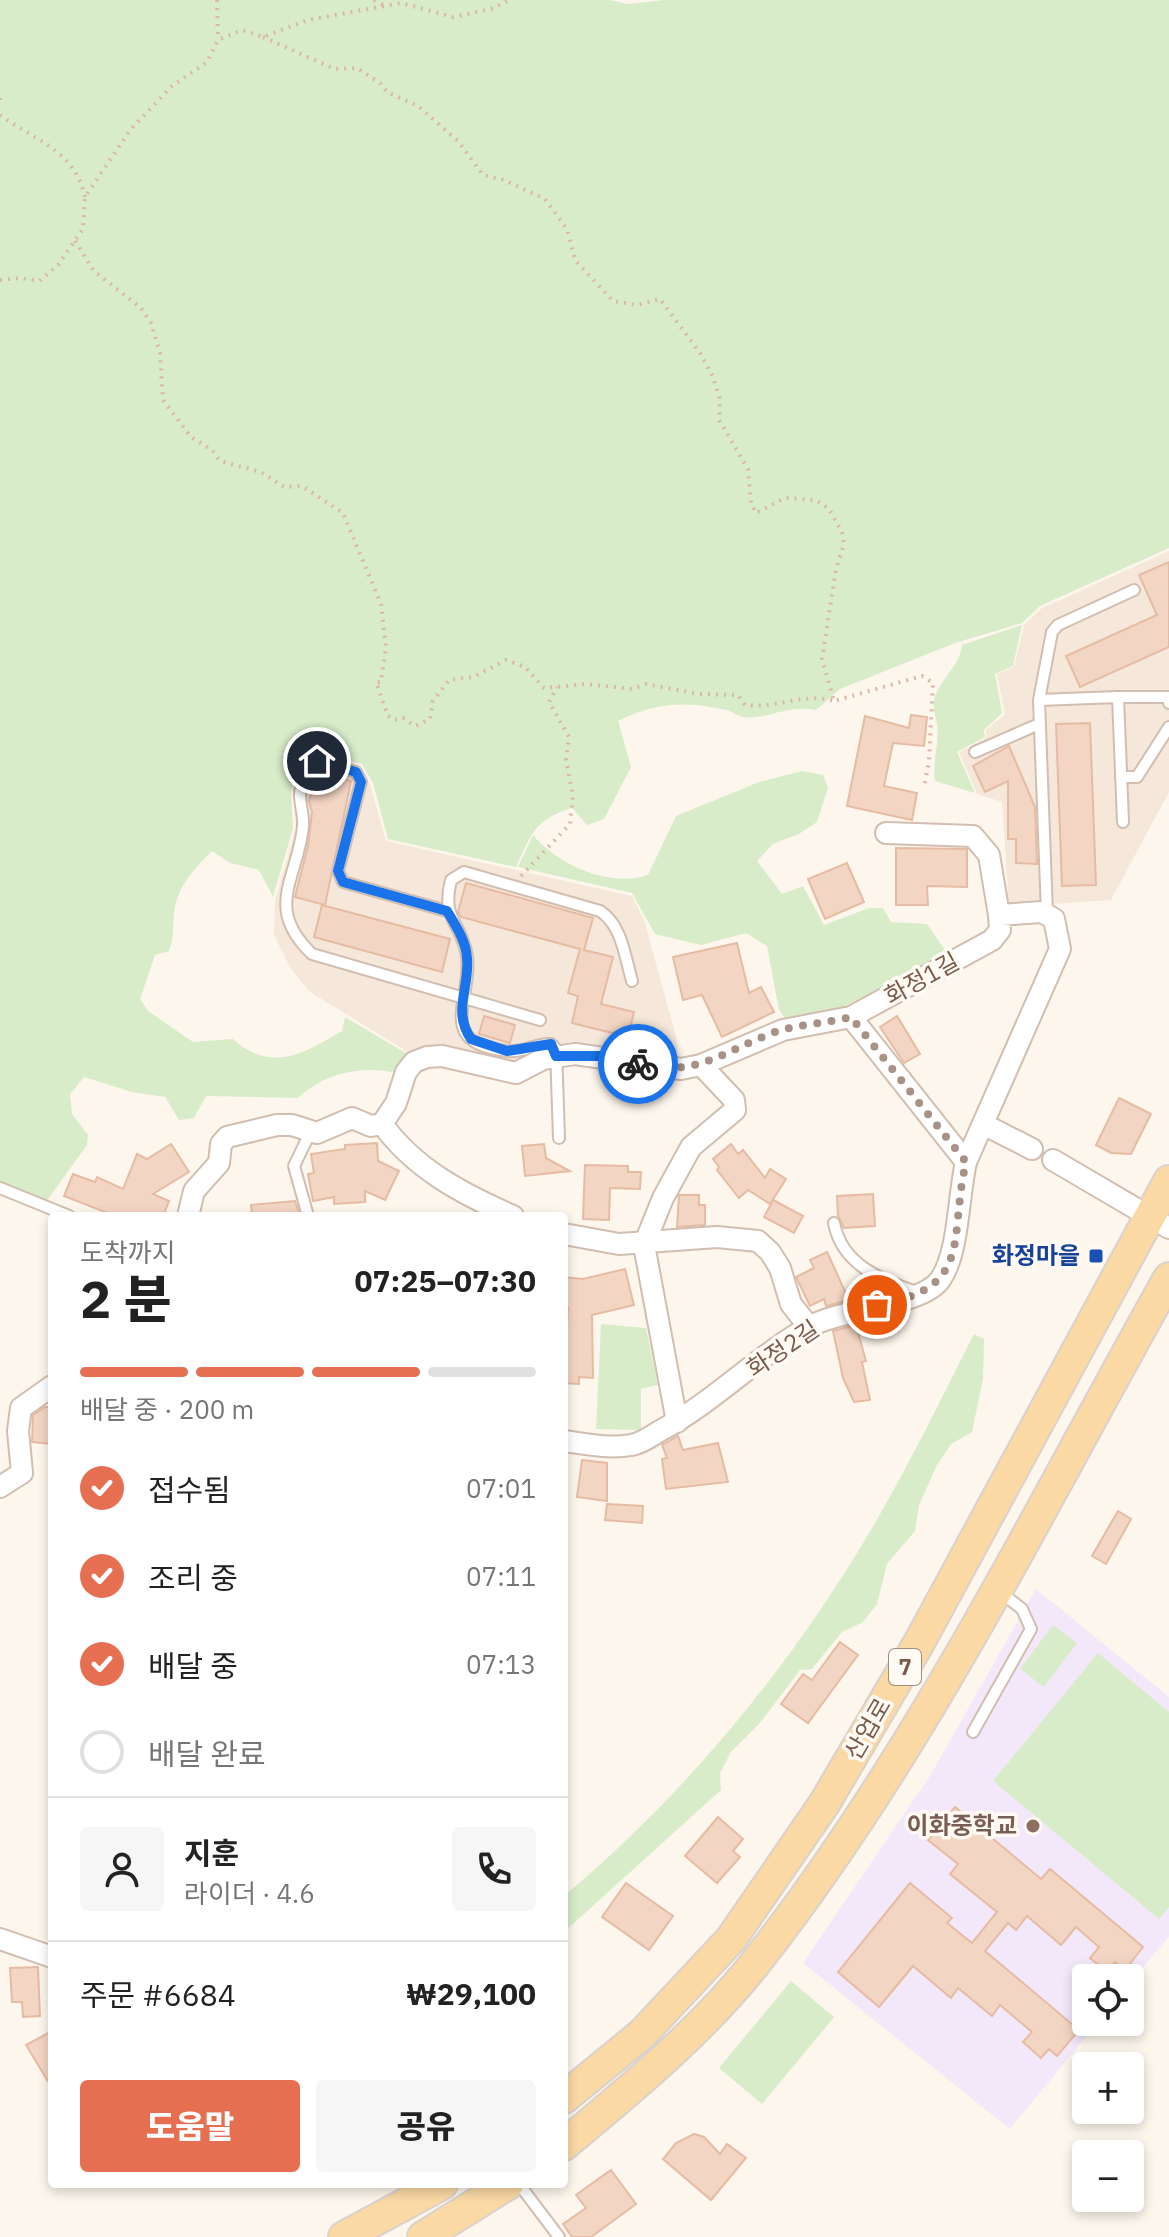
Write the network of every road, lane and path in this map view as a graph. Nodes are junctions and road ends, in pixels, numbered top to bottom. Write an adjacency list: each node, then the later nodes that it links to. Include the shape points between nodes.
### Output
1 (217, 0): 6 (path)
2 (374, 0): 4 (path)
3 (509, 0): 4 (path, via 453,17 401,3)
4 (391, 7): 5 (path, via 308,20)
5 (263, 37): 6 (path, via 242,30); 15 (path, via 335,69 357,68 387,92 418,106 458,141 483,175 545,199 567,229 575,260 613,301 637,305 660,299 713,377 719,420 748,469 756,513 785,498 816,500 829,509 842,532 822,659)
6 (218, 40): 8 (path, via 207,62 172,86 131,129)
7 (0, 115): 8 (path, via 56,150 81,178)
8 (85, 197): 9 (path, via 83,229)
9 (75, 241): 10 (path, via 39,281); 12 (path, via 94,271 132,300 151,323 160,353 163,400 191,437 220,461 261,472 284,487 302,486 343,513 383,611 386,647 381,682 376,682 388,716 415,726 430,719 433,701 449,680 473,677 506,660 525,667 544,688)
10 (0, 280)
11 (1134, 590): 14 (lane, via 1058,625 1052,632)
12 (557, 687): 15 (path, via 632,689 646,684 738,695 745,705 756,706 818,697); 24 (path, via 549,702 569,737 570,824 530,863)
13 (1118, 697): 14 (lane); 16 (lane, via 1169,697); 20 (lane)
14 (1039, 700): 17 (lane)
15 (834, 701): 21 (path, via 922,676 933,683)
16 (1169, 703)
17 (1039, 724): 19 (lane); 26 (lane)
18 (1169, 727): 20 (lane, via 1137,777)
19 (975, 752)
20 (1121, 777): 22 (lane)
21 (924, 788)
22 (1123, 822)
23 (886, 833): 27 (street, via 973,836 989,855)
24 (515, 886): 25 (lane, via 456,874); 28 (lane, via 611,918)
25 (447, 911): 29 (lane, via 468,962); 29 (lane, via 343,882 338,871 361,782 356,772 317,761 308,765 300,792 303,827 284,894 300,943 312,954)
26 (1047, 914): 27 (street); 35 (street, via 1057,923 1060,949)
27 (999, 915): 30 (street, 화정1길, via 1000,930 992,940)
28 (632, 981)
29 (461, 997): 31 (lane); 32 (lane, via 465,1031 478,1044 507,1051 551,1044)
30 (851, 1017): 33 (street, 화정1길, via 783,1030); 40 (street)
31 (540, 1020)
32 (556, 1056): 33 (street, 화정1길, via 605,1056 681,1069); 34 (street, 화정1길, via 516,1073 442,1056 414,1062); 37 (lane)
33 (701, 1065): 50 (street, via 734,1100 735,1110 691,1147)
34 (382, 1124): 36 (street, via 345,1119); 46 (street, via 410,1157 450,1186)
35 (983, 1124): 38 (street); 40 (street)
36 (310, 1133): 44 (street, via 277,1125 227,1137 219,1163 194,1191); 45 (lane, via 294,1166)
37 (559, 1138)
38 (1032, 1149)
39 (1053, 1160): 47 (street)
40 (966, 1162): 52 (street, via 952,1255 939,1282)
41 (1169, 1181): 47 (main road, 산업로 / 7)
42 (0, 1188): 43 (lane)
43 (59, 1212)
44 (189, 1212)
45 (307, 1212)
46 (505, 1212)
47 (1159, 1222): 62 (main road, 산업로 / 7, via 824,1804 731,1939 642,2034)
48 (834, 1223): 52 (lane, via 837,1239 854,1262)
49 (568, 1235): 50 (street)
50 (644, 1245): 53 (street, via 717,1237 758,1241 780,1268 791,1304); 55 (street)
51 (1169, 1278): 58 (main road, 산업로 / 7)
52 (922, 1294): 53 (street, 화정2길, via 852,1310)
53 (809, 1327): 55 (street, 화정2길)
54 (48, 1389): 57 (street, via 21,1408 22,1473)
55 (677, 1422): 56 (street, 화정2길, via 634,1445)
56 (568, 1442)
57 (0, 1487)
58 (996, 1589): 59 (lane, via 1022,1609 1031,1629); 63 (main road, 산업로 / 7, via 857,1823 755,1963 663,2062)
59 (973, 1732)
60 (0, 1939): 61 (street)
61 (48, 1956)
62 (568, 2095)
63 (568, 2142)
64 (435, 2188): 67 (main road)
65 (502, 2188): 68 (main road)
66 (522, 2188): 69 (lane)
67 (344, 2237)
68 (423, 2237)
69 (559, 2237)

